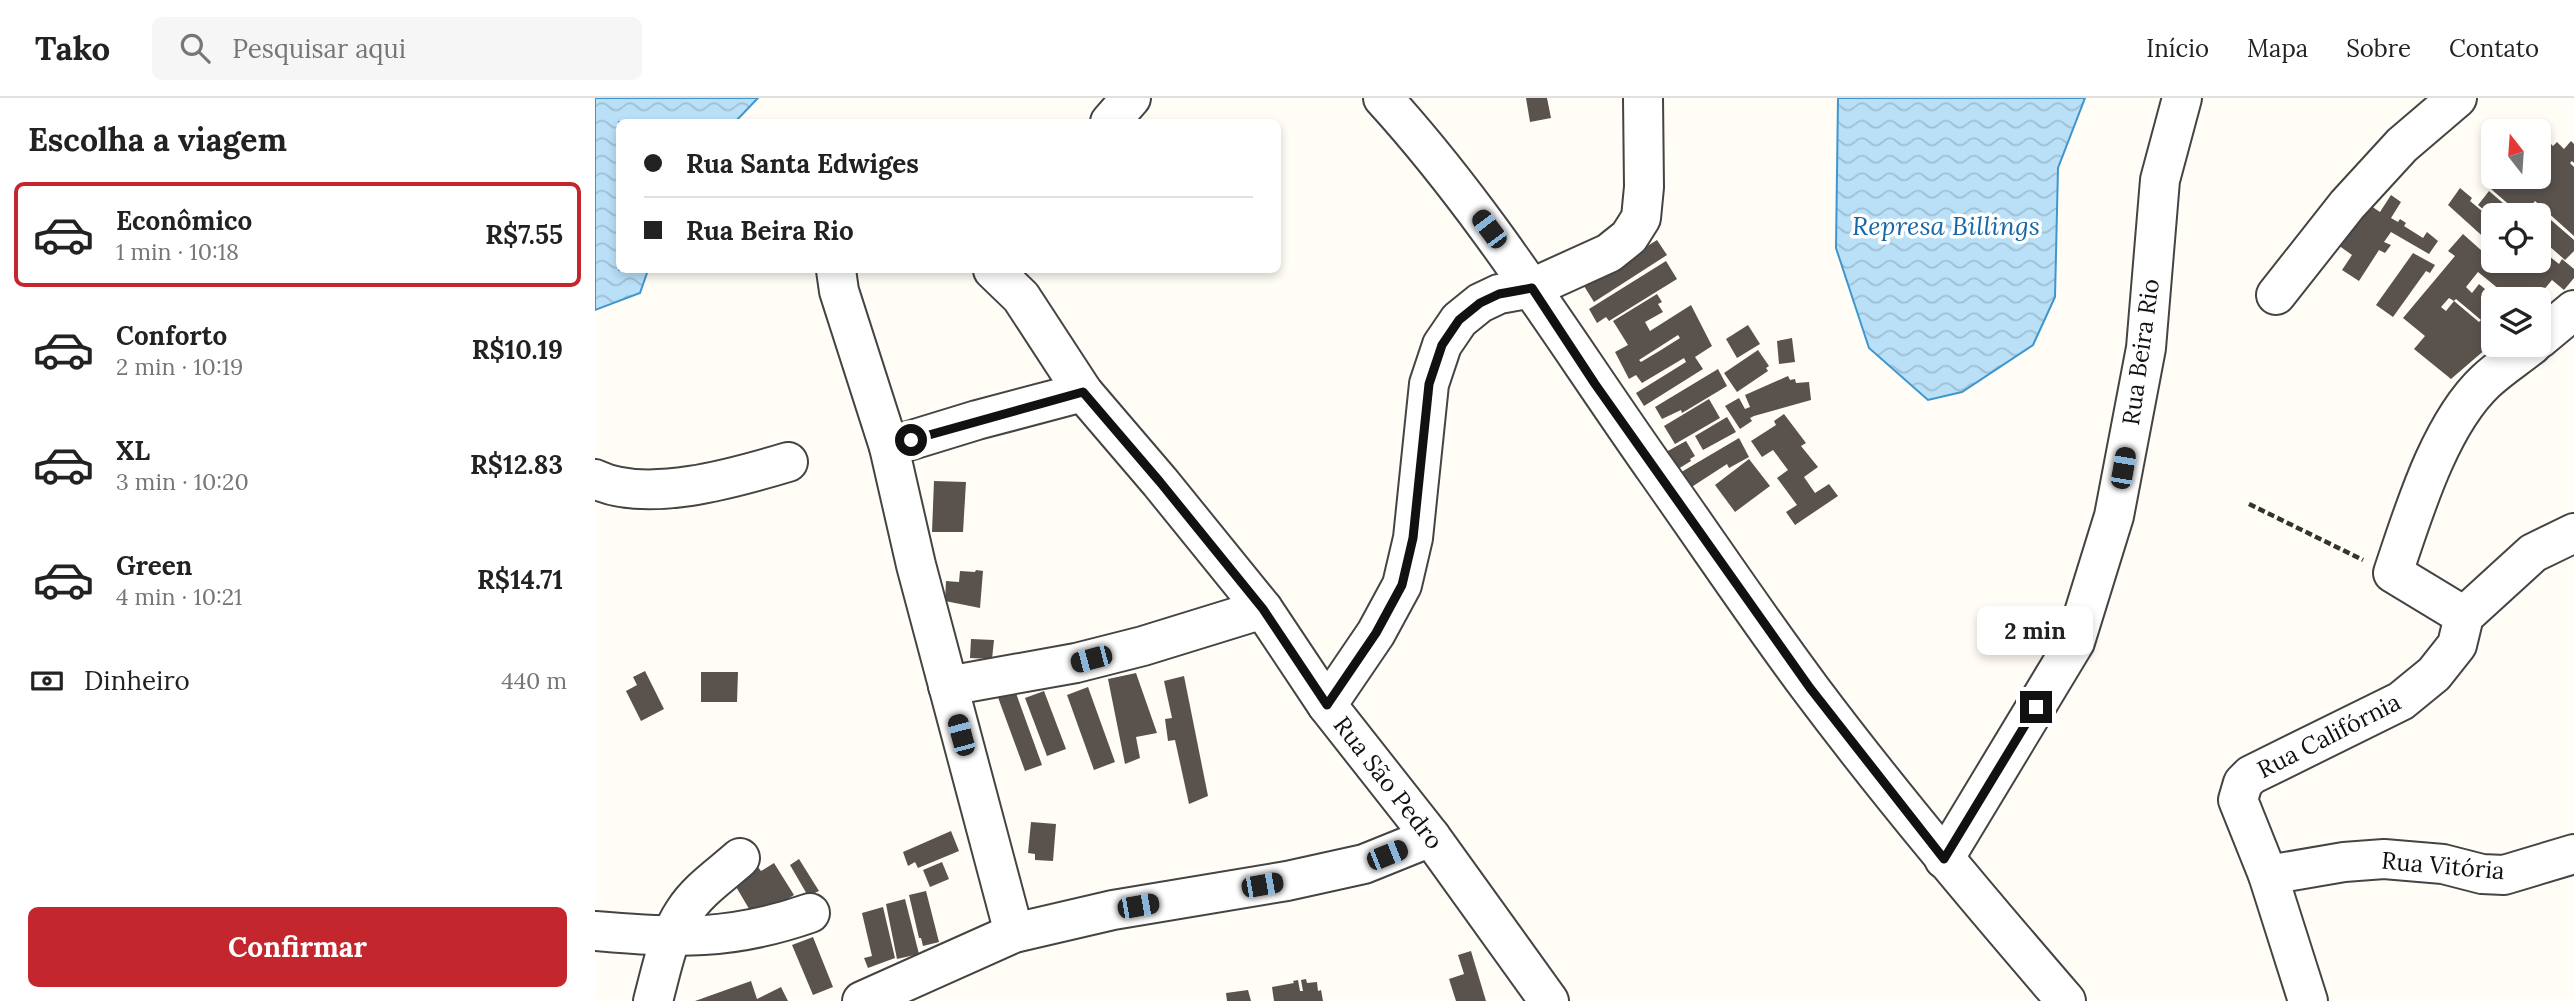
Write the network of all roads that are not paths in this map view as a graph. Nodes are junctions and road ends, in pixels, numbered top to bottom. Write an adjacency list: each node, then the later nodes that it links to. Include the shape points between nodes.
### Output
1 (1131, 98): 6 (street)
2 (1383, 98): 10 (street, via 1460,189)
3 (1643, 98): 10 (street, via 1641,218 1629,237 1609,253)
4 (2182, 98): 27 (street, Rua Beira Rio, via 2160,180 2146,348 2115,516 2075,642)
5 (2457, 98): 11 (street, via 2375,174)
6 (1113, 119)
7 (836, 273): 16 (street)
8 (1000, 273): 9 (street, Rua São Pedro)
9 (1027, 284): 15 (street, Rua São Pedro)
10 (1532, 288): 23 (street, via 1480,303 1459,320 1442,345 1429,384 1413,538 1402,585); 27 (street, via 1810,688)
11 (2276, 295)
12 (2574, 310): 13 (street)
13 (2551, 329)
14 (2517, 357): 21 (street, via 2485,382 2459,415 2422,487 2393,573)
15 (1083, 392): 16 (street); 20 (street, Rua São Pedro)
16 (889, 447): 22 (street)
17 (788, 462): 18 (street, via 717,481 642,490)
18 (595, 479)
19 (2574, 533): 21 (street, via 2533,553)
20 (1263, 609): 22 (street, via 1076,663); 23 (street, Rua São Pedro)
21 (2464, 616): 28 (street, Rua Califórnia, via 2457,645 2434,674 2401,701 2243,783 2238,800 2241,813)
22 (948, 686): 31 (street)
23 (1327, 705): 24 (street, Rua São Pedro)
24 (1431, 837): 31 (street, via 1364,864); 35 (street, Rua São Pedro)
25 (2574, 854): 28 (street, Rua Vitória, via 2504,875 2384,859)
26 (740, 858): 32 (street, via 698,894)
27 (1944, 859): 36 (street)
28 (2269, 875): 37 (street, Rua Califórnia)
29 (810, 914): 32 (street, via 752,931)
30 (595, 931): 32 (street)
31 (1014, 933): 34 (street)
32 (671, 938): 33 (street)
33 (653, 1001)
34 (862, 1001)
35 (1549, 1001)
36 (2066, 1001)
37 (2308, 1001)

